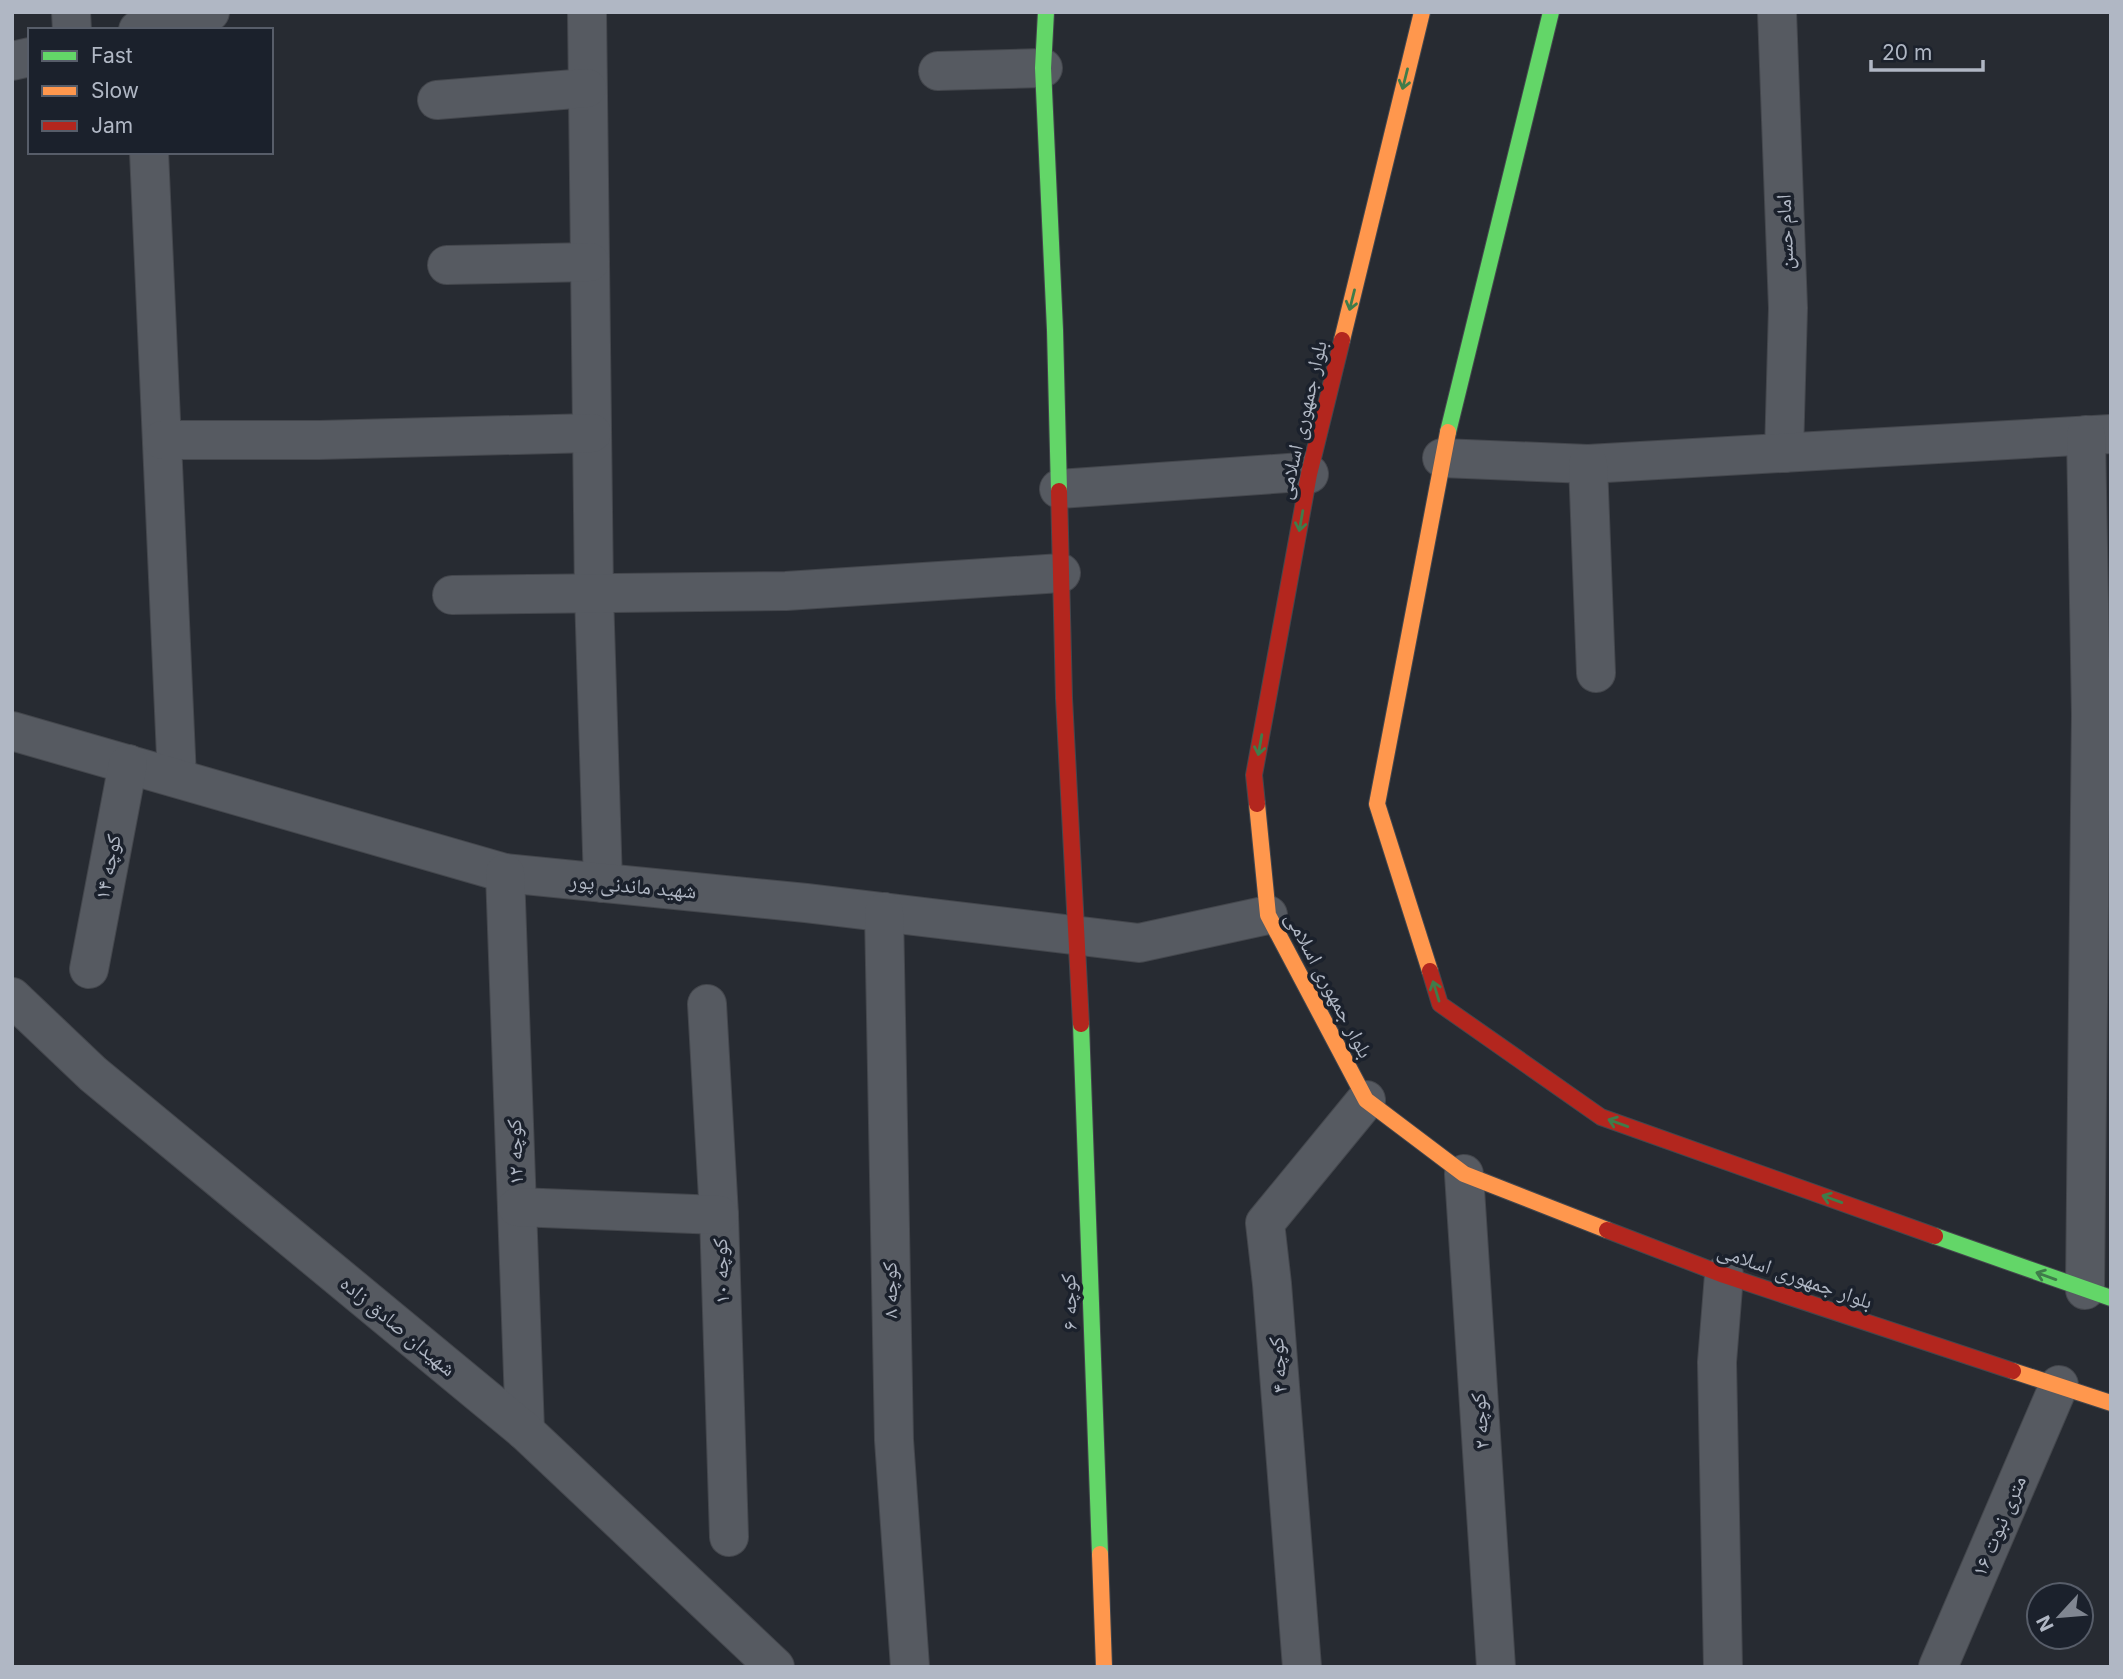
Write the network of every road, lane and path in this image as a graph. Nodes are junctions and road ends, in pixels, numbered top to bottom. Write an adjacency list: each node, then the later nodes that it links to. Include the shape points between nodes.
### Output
1 (210, 12): 7 (street)
2 (587, 12): 10 (street)
3 (1046, 12): 8 (main road, کوچه ۶)
4 (1422, 12): 21 (main road, بلوار جمهوری اسلامی, one-way to 21)
5 (1551, 12): 19 (main road)
6 (1777, 12): 18 (street, امام حسن, via 1788,308)
7 (145, 28)
8 (1043, 68): 9 (street); 22 (main road, کوچه ۶)
9 (938, 71)
10 (587, 88): 11 (street); 13 (street)
11 (437, 100)
12 (149, 154): 17 (street)
13 (590, 262): 14 (street); 15 (street)
14 (447, 265)
15 (592, 433): 17 (street); 24 (street)
16 (2099, 435): 18 (street); 43 (street, via 2091,715)
17 (162, 440): 29 (street)
18 (1784, 453): 20 (street)
19 (1442, 458): 20 (street); 43 (main road, one-way to 19, via 1601,1117 1440,1004 1377,804)
20 (1588, 464): 26 (street)
21 (1309, 474): 22 (street); 33 (main road, بلوار جمهوری اسلامی, one-way to 33, via 1254,775)
22 (1059, 489): 23 (main road, کوچه ۶)
23 (1061, 573): 24 (street, via 786,591); 34 (main road, کوچه ۶)
24 (594, 594): 25 (street); 31 (street)
25 (452, 595)
26 (1596, 673)
27 (12, 731): 28 (street, شهید ماندنی پور)
28 (128, 764): 29 (street, شهید ماندنی پور); 35 (street, کوچه ۱۴)
29 (177, 778): 30 (street, شهید ماندنی پور)
30 (505, 873): 31 (street, شهید ماندنی پور); 40 (street, کوچه ۱۲)
31 (603, 883): 32 (street, شهید ماندنی پور)
32 (884, 912): 34 (street, شهید ماندنی پور); 49 (street, کوچه ۸, via 894,1440)
33 (1268, 915): 34 (street, شهید ماندنی پور, via 1139,943); 38 (main road, بلوار جمهوری اسلامی)
34 (1078, 936): 50 (main road, کوچه ۶)
35 (89, 969)
36 (12, 997): 46 (street, شهیدان صادق زاده, via 93,1074)
37 (707, 1004): 41 (street, کوچه ۱۰)
38 (1366, 1100): 39 (main road, بلوار جمهوری اسلامی); 51 (street, کوچه ۴, via 1265,1223)
39 (1464, 1174): 42 (main road, بلوار جمهوری اسلامی); 52 (street, کوچه ۲)
40 (517, 1207): 41 (street); 46 (street, کوچه ۱۲)
41 (719, 1215): 47 (street, کوچه ۱۰)
42 (1724, 1275): 44 (main road, بلوار جمهوری اسلامی); 53 (street, via 1717,1362)
43 (2098, 1294)
44 (2059, 1385): 45 (main road, بلوار جمهوری اسلامی); 54 (street, ۱۶ متری نبوت)
45 (2111, 1403)
46 (525, 1431): 48 (street, شهیدان صادق زاده)
47 (729, 1537)
48 (775, 1667)
49 (910, 1667)
50 (1104, 1667)
51 (1302, 1667)
52 (1496, 1667)
53 (1724, 1667)
54 (1938, 1667)

